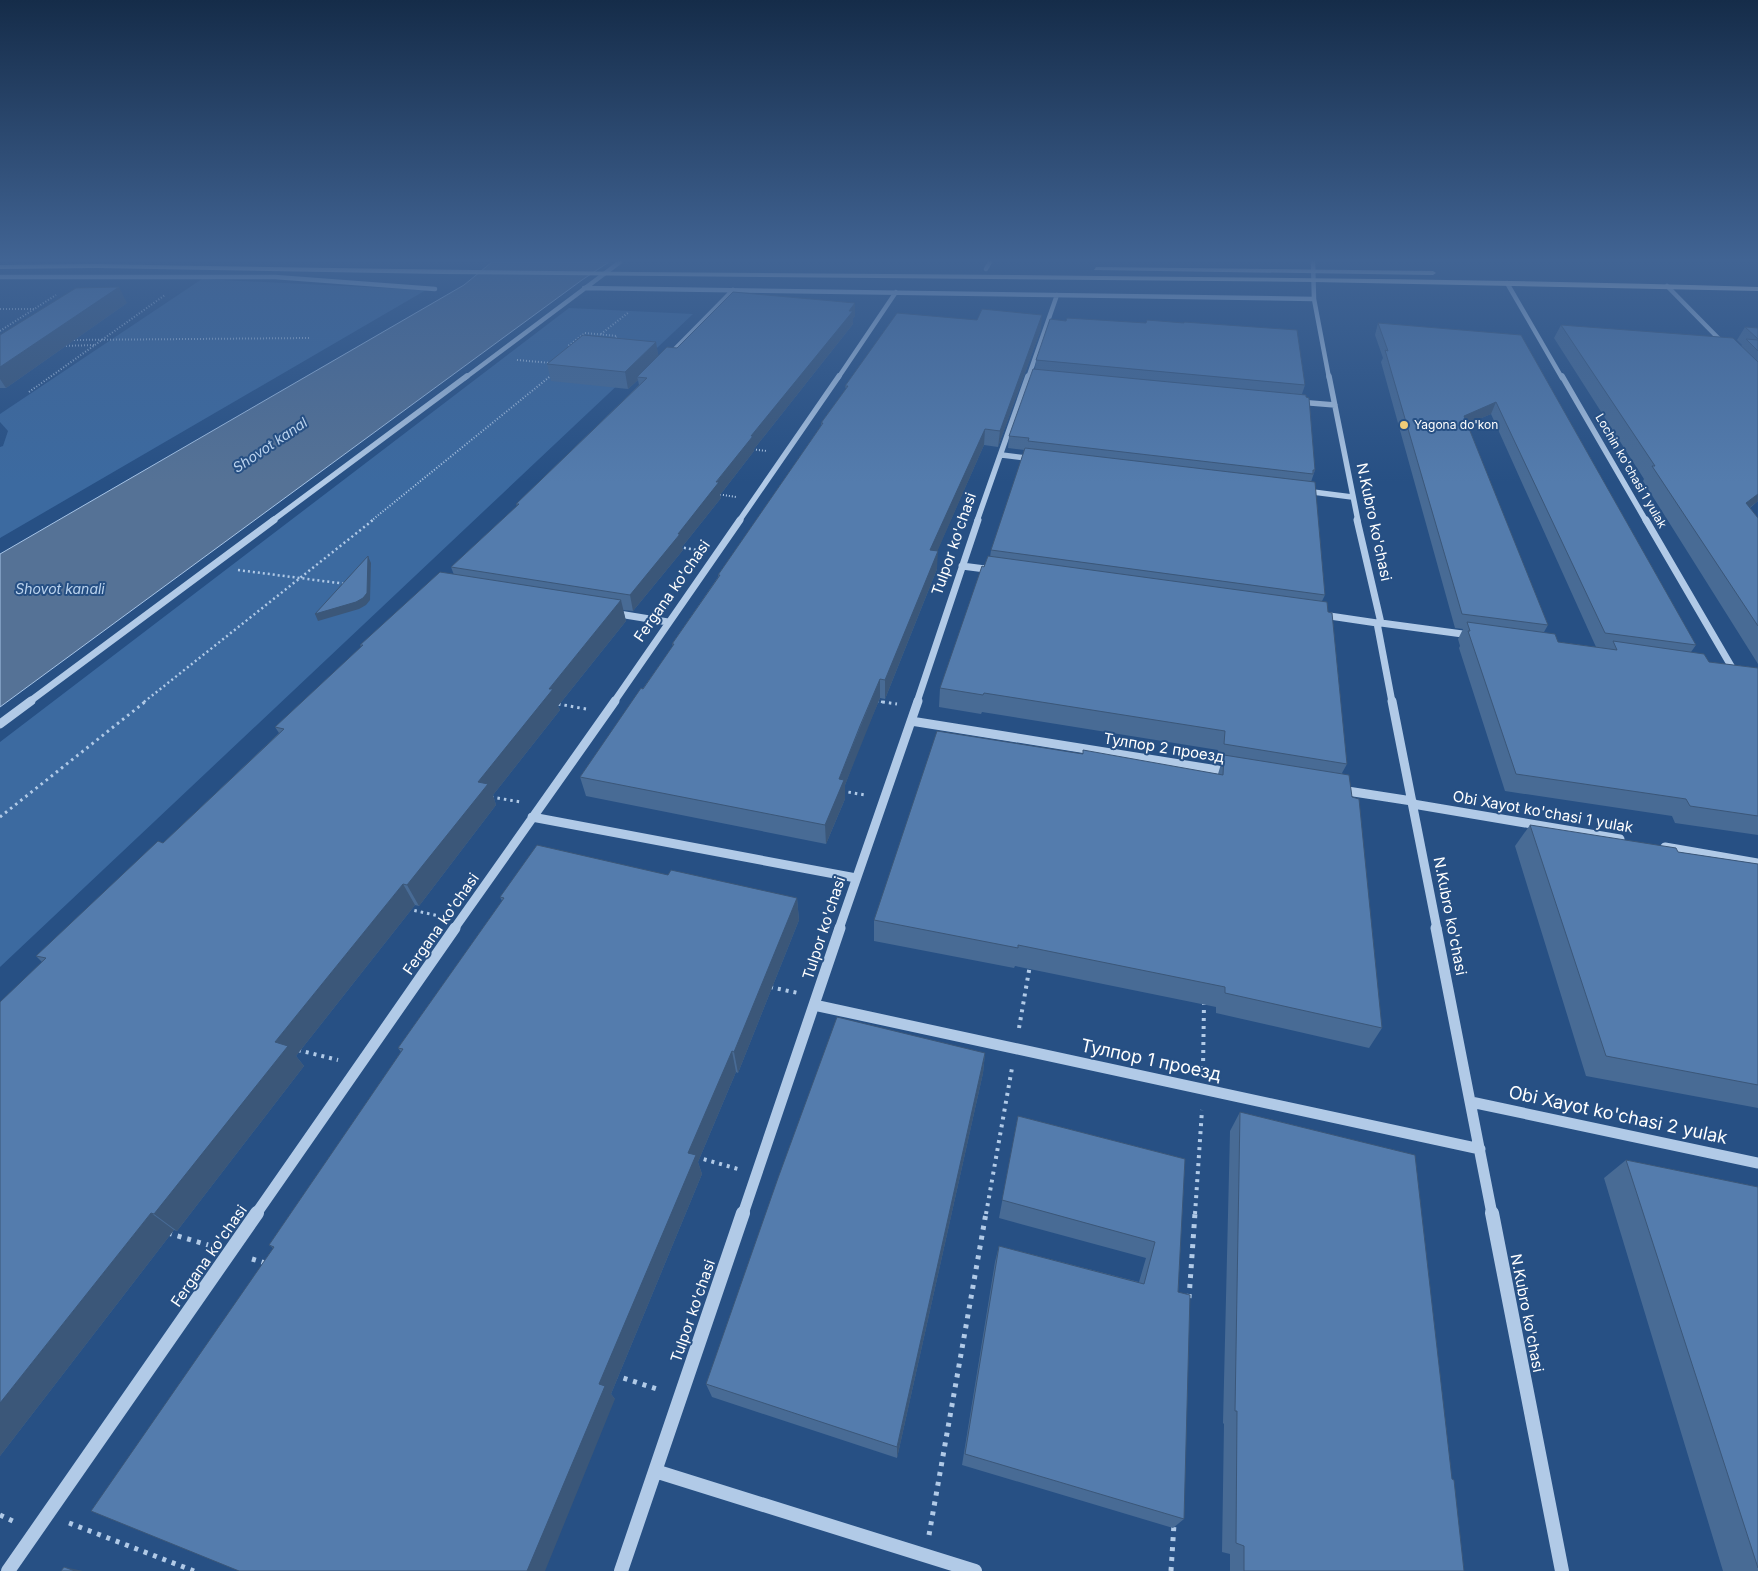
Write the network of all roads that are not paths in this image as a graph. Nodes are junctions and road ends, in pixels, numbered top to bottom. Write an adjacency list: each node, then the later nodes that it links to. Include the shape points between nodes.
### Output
1 (520, 335): 25 (street)
2 (689, 335): 9 (street)
3 (867, 335): 20 (street, Fergana ko'chasi, via 756,500)
4 (1046, 335): 12 (street, Tulpor ko'chasi, via 1034,376)
5 (1321, 335): 11 (street, N.Kubro ko'chasi)
6 (1539, 335): 23 (street, Lochin ko'chasi 1 yulak, via 1738,672)
7 (1715, 335): 8 (street)
8 (1732, 353)
9 (660, 364)
10 (1289, 401): 11 (street)
11 (1335, 405): 15 (street, N.Kubro ko'chasi)
12 (1002, 455): 13 (street); 16 (street, Tulpor ko'chasi)
13 (1039, 460)
14 (1296, 490): 15 (street)
15 (1352, 497): 21 (street, N.Kubro ko'chasi)
16 (962, 566): 17 (street); 24 (street, Tulpor ko'chasi)
17 (999, 571)
18 (602, 611): 20 (street)
19 (1318, 615): 21 (street)
20 (668, 622): 29 (street, Fergana ko'chasi)
21 (1379, 623): 22 (street); 28 (street, N.Kubro ko'chasi)
22 (1479, 636)
23 (1724, 670)
24 (911, 721): 26 (street, Тулпор 2 проезд); 33 (street, Tulpor ko'chasi)
25 (0, 724)
26 (1237, 773)
27 (1334, 789): 28 (street)
28 (1412, 803): 30 (street, Obi Xayot ko'chasi 1 yulak); 35 (street, N.Kubro ko'chasi)
29 (532, 817): 33 (street); 39 (street, Fergana ko'chasi)
30 (1633, 842)
31 (1652, 845): 32 (street)
32 (1758, 863)
33 (856, 878): 34 (street, Tulpor ko'chasi)
34 (816, 1001): 36 (street, Тулпор 1 проезд); 38 (street, Tulpor ko'chasi)
35 (1471, 1102): 36 (street, N.Kubro ko'chasi); 37 (street, Obi Xayot ko'chasi 2 yulak)
36 (1480, 1149): 42 (street, N.Kubro ko'chasi)
37 (1758, 1163)
38 (655, 1471): 40 (street, Tulpor ko'chasi); 41 (street)
39 (8, 1571)
40 (621, 1571)
41 (975, 1571)
42 (1562, 1571)

